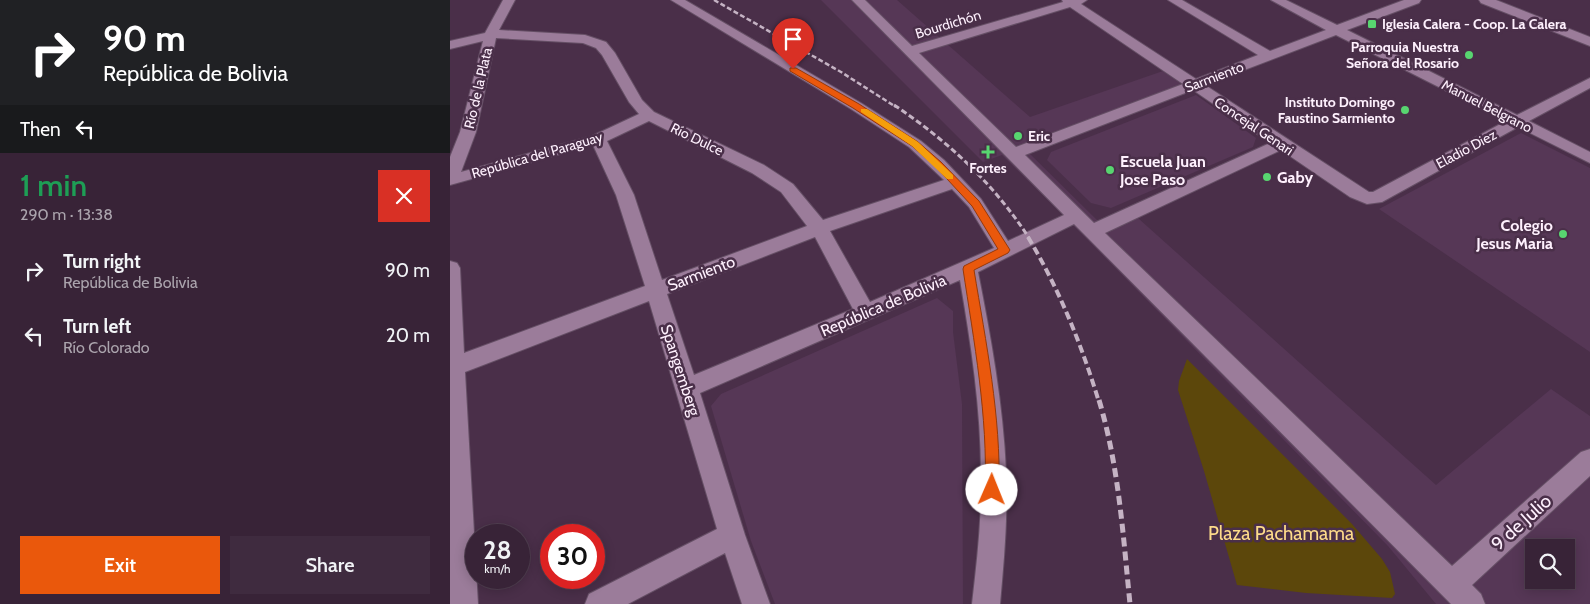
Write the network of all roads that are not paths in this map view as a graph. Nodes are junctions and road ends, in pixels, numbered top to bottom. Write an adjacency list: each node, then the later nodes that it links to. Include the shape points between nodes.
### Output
1 (509, 0): 10 (street, Río de la Plata)
2 (678, 0): 25 (street, via 915,144)
3 (858, 0): 14 (street)
4 (1174, 0): 15 (street)
5 (1277, 0): 9 (street, Manuel Belgrano)
6 (1485, 0): 11 (street)
7 (1073, 1): 14 (street, Bourdichón); 17 (street, Concejal Genari)
8 (1409, 1): 9 (street, Sarmiento)
9 (1338, 30): 15 (street, Sarmiento); 19 (street, Manuel Belgrano)
10 (491, 34): 12 (street, Río Dulce); 18 (street, Río Dulce, via 594,41 608,53 636,102); 24 (street, Río de la Plata, via 468,132)
11 (1590, 42)
12 (457, 44): 13 (street, Río Dulce)
13 (450, 50)
14 (910, 51): 22 (street)
15 (1269, 56): 17 (street, Sarmiento)
16 (1590, 82): 19 (street, Eladio Diez)
17 (1193, 86): 21 (street, Concejal Genari); 22 (street, Sarmiento)
18 (650, 115): 20 (street, República del Paraguay); 28 (street, Río Dulce, via 770,176 797,197)
19 (1518, 121): 23 (street, Manuel Belgrano); 26 (street, Eladio Diez, via 1376,198)
20 (598, 139): 24 (street, República del Paraguay); 33 (street, Spangemberg, via 625,195)
21 (1281, 144): 26 (street, Concejal Genari); 29 (street)
22 (1013, 154): 27 (street)
23 (1590, 158)
24 (450, 179)
25 (954, 182): 28 (street, Sarmiento); 30 (street, via 975,203)
26 (1367, 198)
27 (1076, 216): 29 (street); 30 (street, República de Bolivia)
28 (819, 228): 33 (street, Sarmiento); 34 (street, Río Dulce)
29 (1092, 232): 39 (street)
30 (1004, 250): 32 (street, República de Bolivia)
31 (450, 268): 35 (street)
32 (968, 269): 34 (street, República de Bolivia); 43 (street, via 986,374 993,456 991,558)
33 (655, 290): 35 (street, Sarmiento); 36 (street, Spangemberg)
34 (865, 312): 36 (street, República de Bolivia)
35 (452, 367): 40 (street)
36 (687, 388): 38 (street, Spangemberg)
37 (1590, 460): 39 (street, 9 de Julio)
38 (732, 535): 41 (street); 42 (street, Spangemberg)
39 (1455, 594): 44 (street)
40 (464, 604)
41 (599, 604)
42 (756, 604)
43 (986, 604)
44 (1472, 604)

